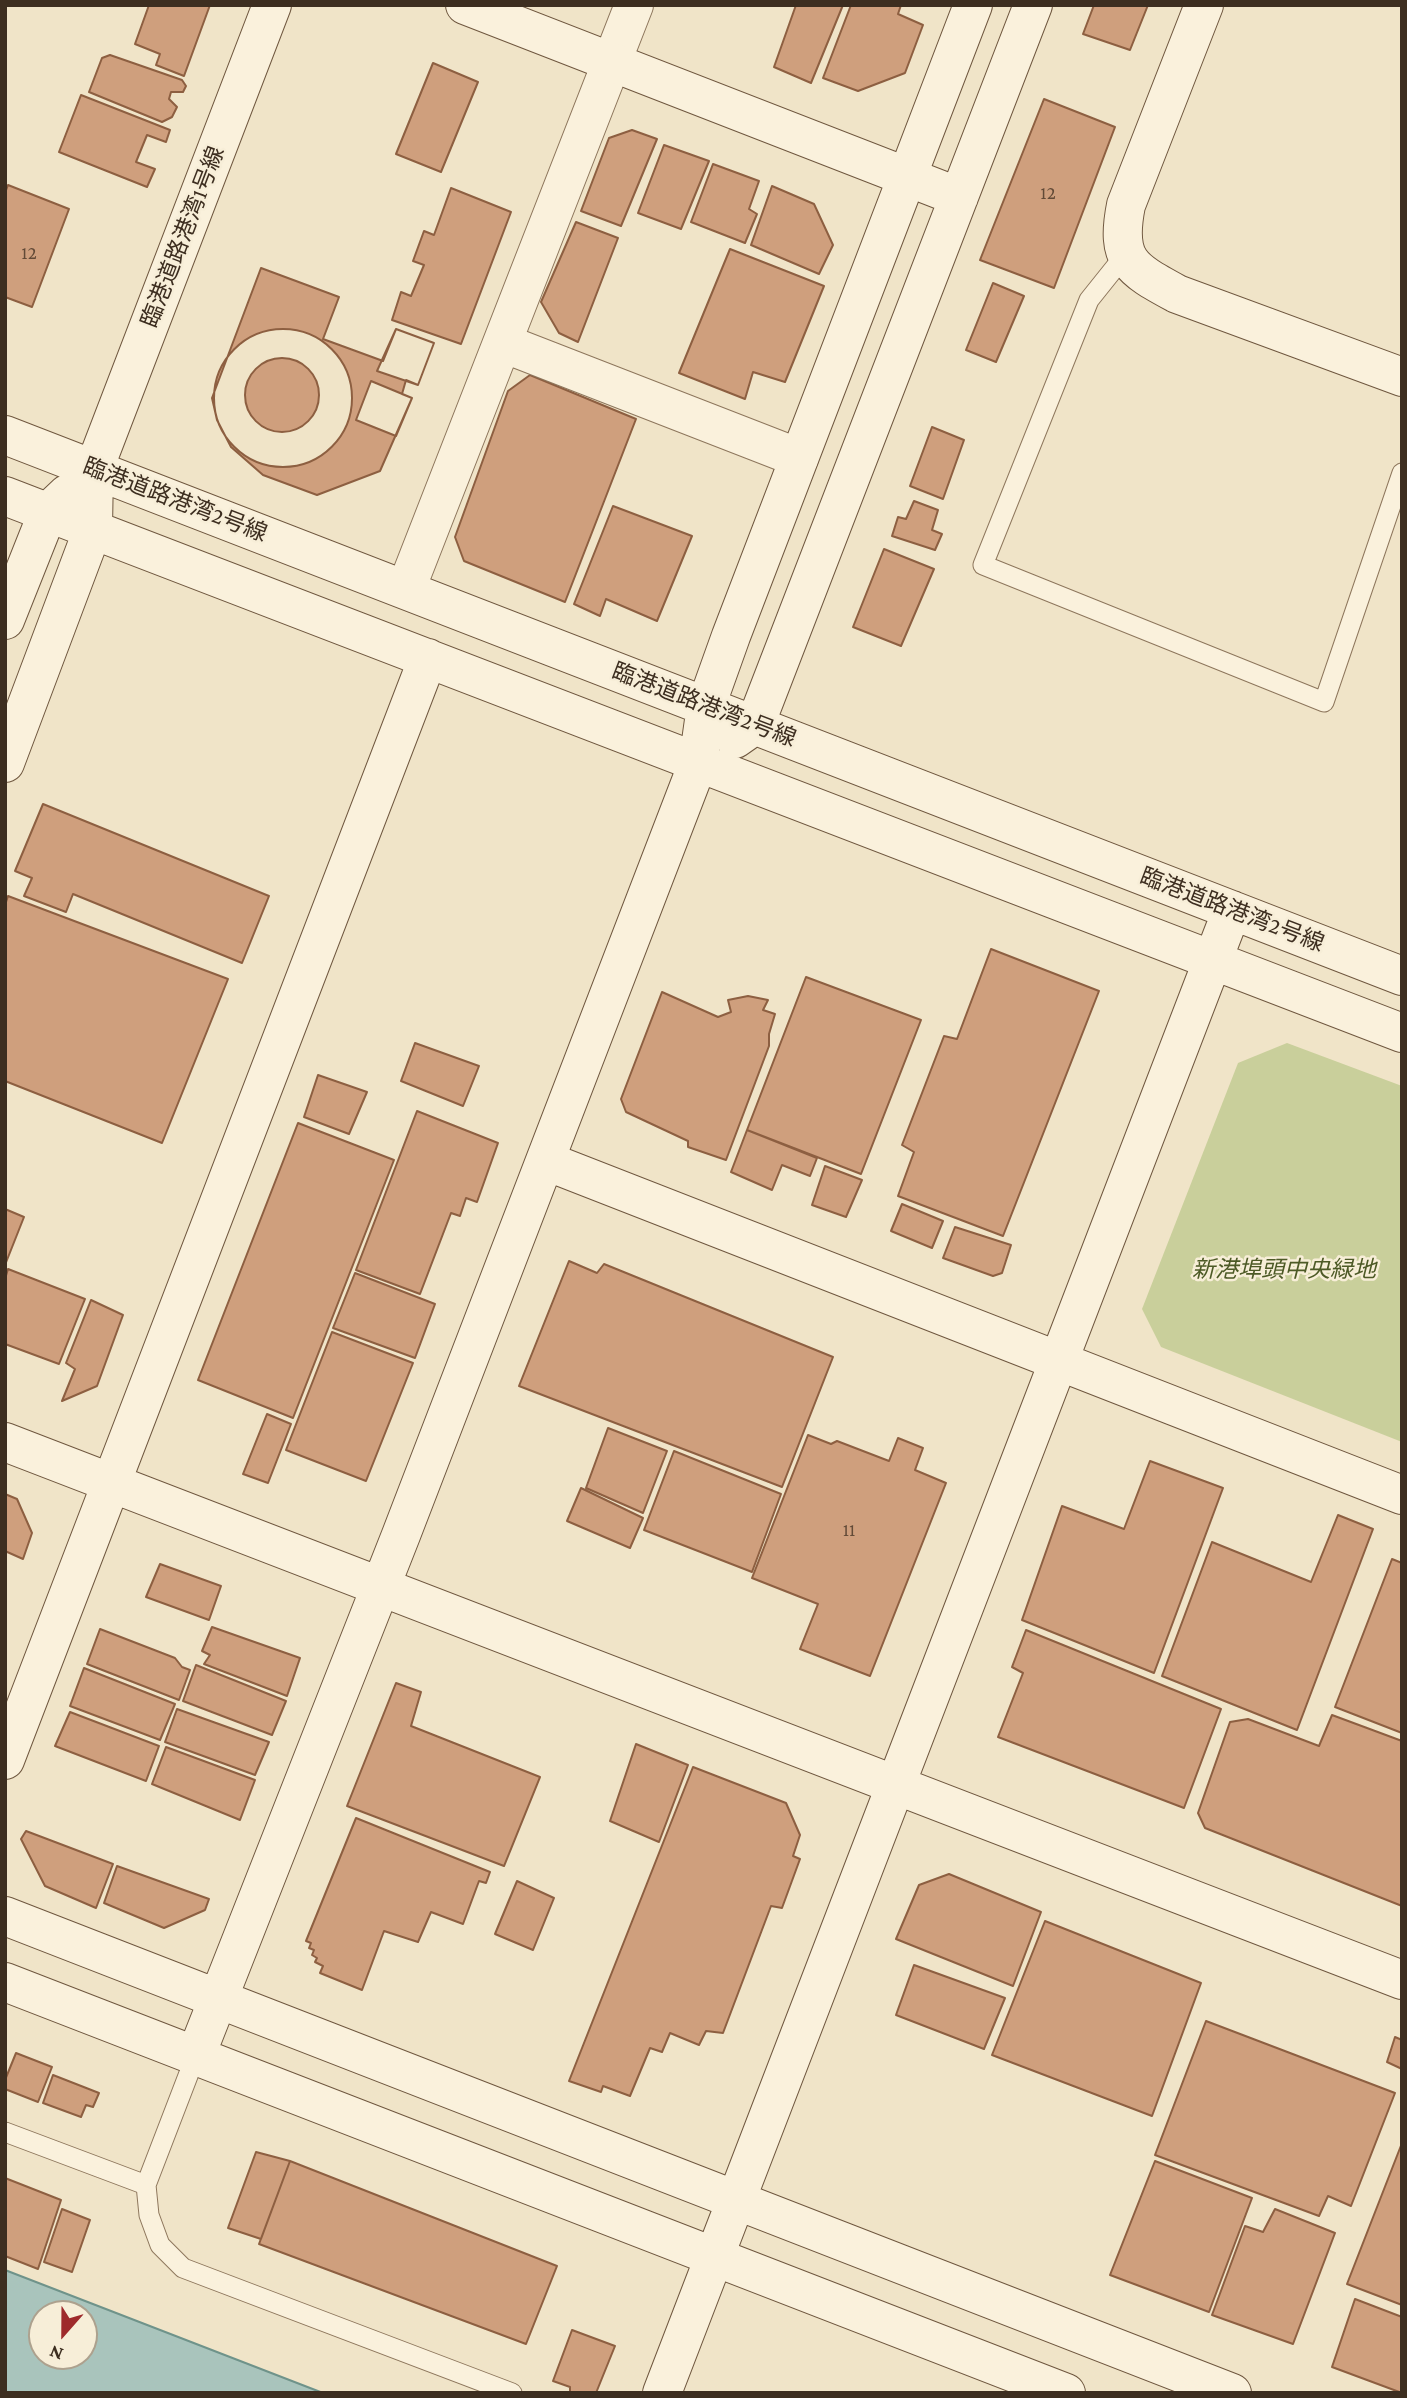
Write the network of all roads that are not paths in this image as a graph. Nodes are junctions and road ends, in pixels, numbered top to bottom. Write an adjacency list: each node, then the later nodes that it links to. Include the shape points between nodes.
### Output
1 (272, 5): 15 (street, 臨港道路港湾1号線)
2 (465, 5): 7 (street)
3 (634, 5): 7 (street)
4 (973, 5): 8 (street)
5 (1033, 5): 9 (street)
6 (1204, 5): 10 (street, via 1126,205 1121,230)
7 (612, 63): 8 (street); 11 (street)
8 (907, 177): 9 (street); 14 (street)
9 (959, 197): 24 (street)
10 (1125, 255): 12 (street, via 1146,277 1177,294); 16 (lane, via 1088,300 983,565 1324,702)
11 (503, 344): 14 (street); 20 (street)
12 (1402, 377)
13 (5, 435): 15 (street, 臨港道路港湾2号線)
14 (799, 458): 23 (street)
15 (94, 469): 18 (street, 臨港道路港湾1号線); 19 (street, 臨港道路港湾1号線); 20 (street, 臨港道路港湾2号線)
16 (1402, 473)
17 (5, 496): 18 (street)
18 (48, 512): 19 (street); 21 (street, 臨港道路港湾1号線)
19 (93, 529): 22 (street); 25 (street, 臨港道路港湾1号線)
20 (407, 589): 23 (street, 臨港道路港湾2号線)
21 (5, 620)
22 (428, 658): 26 (street); 34 (street)
23 (706, 706): 24 (street, 臨港道路港湾2号線); 26 (street)
24 (755, 725): 26 (street); 27 (street, 臨港道路港湾2号線)
25 (5, 763)
26 (698, 763): 28 (street); 31 (street)
27 (1232, 910): 28 (street); 29 (street, 臨港道路港湾2号線)
28 (1212, 960): 30 (street); 32 (street)
29 (1402, 976)
30 (1402, 1033)
31 (545, 1161): 32 (street); 36 (street)
32 (1059, 1362): 35 (street); 38 (street)
33 (5, 1442): 34 (street)
34 (112, 1483): 36 (street); 37 (street)
35 (1402, 1494)
36 (381, 1586): 38 (street); 42 (street)
37 (5, 1760)
38 (897, 1786): 40 (street); 46 (street)
39 (5, 1916): 42 (street)
40 (1402, 1980)
41 (5, 1982): 43 (street)
42 (218, 1999): 43 (street); 46 (street)
43 (196, 2055): 45 (lane); 47 (street)
44 (5, 2132): 45 (lane)
45 (146, 2185): 48 (lane, via 149,2215 160,2245 183,2268)
46 (737, 2200): 47 (street); 51 (street)
47 (716, 2256): 49 (street); 50 (street)
48 (512, 2393)
49 (662, 2393)
50 (1066, 2393)
51 (1232, 2393)

